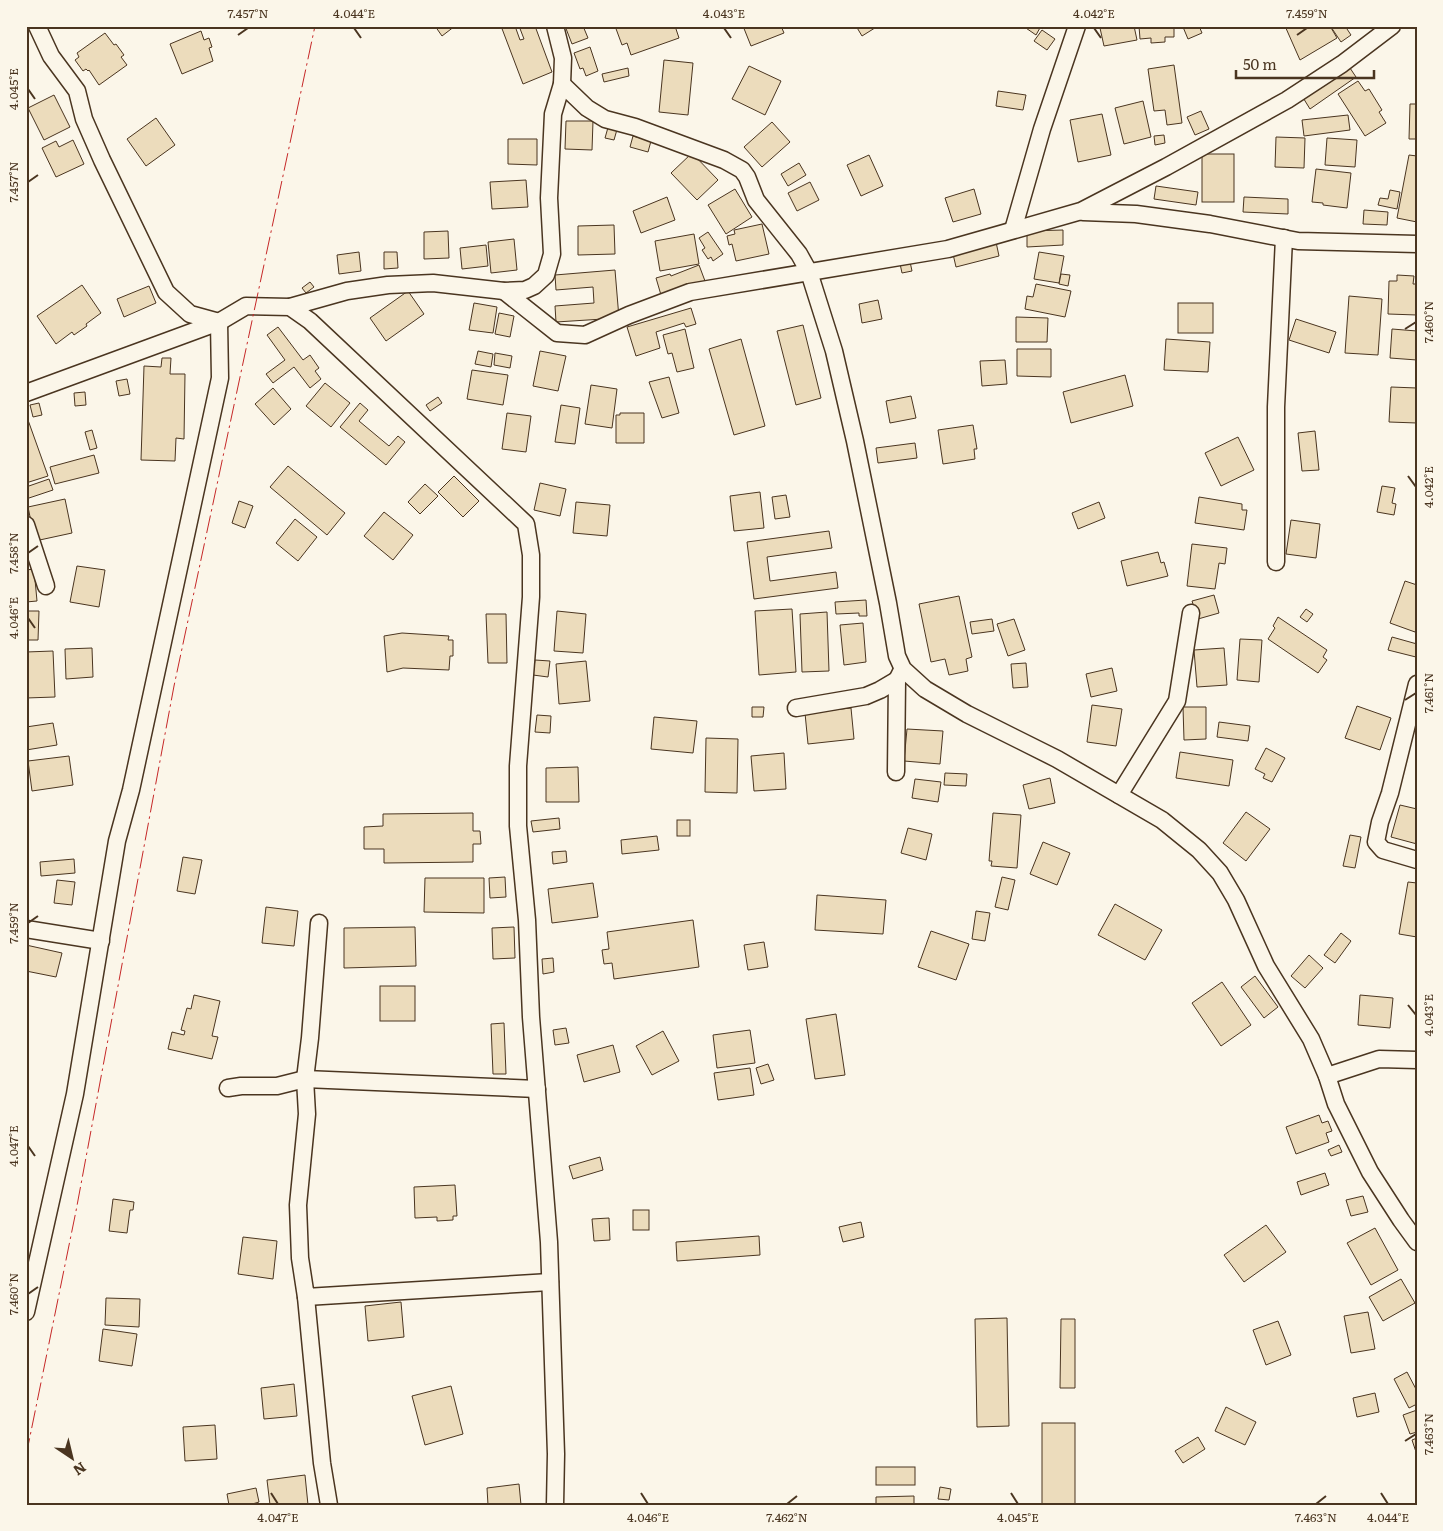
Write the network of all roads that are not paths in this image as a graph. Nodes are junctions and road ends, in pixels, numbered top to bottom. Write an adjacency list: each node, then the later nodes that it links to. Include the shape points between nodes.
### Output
1 (37, 26): 13 (street, via 51,56 77,91 84,119 102,160 166,292 190,314)
2 (555, 26): 5 (street, via 563,58)
3 (1077, 26): 7 (street, via 1042,129)
4 (1392, 26): 6 (street, via 1287,100)
5 (562, 84): 10 (street, via 587,108 605,119 724,160 742,170 756,200 799,254); 11 (street, via 553,114 549,198 552,254 546,275 534,286)
6 (1081, 212): 7 (street); 8 (street, via 1136,214 1201,222)
7 (1013, 230): 10 (street, via 948,249)
8 (1284, 238): 9 (street); 16 (street, via 1276,407)
9 (1417, 244)
10 (809, 272): 11 (street, via 690,292 584,335 557,333); 19 (street, via 834,351 855,441)
11 (504, 291): 12 (street, via 433,284 388,285 346,291)
12 (290, 307): 13 (street, via 246,306); 32 (street, via 526,524 531,555 531,597 518,766 518,826)
13 (219, 322): 14 (street); 27 (street, via 220,378 133,781 117,841)
14 (26, 393)
15 (26, 525): 17 (street)
16 (1276, 562)
17 (46, 586)
18 (1191, 613): 23 (street, via 1177,700)
19 (900, 674): 21 (street, via 880,690 866,696); 22 (street); 23 (street, via 967,714)
20 (1417, 684): 24 (street, via 1376,842 1383,850)
21 (796, 708)
22 (896, 772)
23 (1119, 794): 29 (street, via 1180,833 1220,873 1266,966 1311,1039)
24 (1417, 860)
25 (319, 923): 30 (street)
26 (26, 929): 27 (street)
27 (101, 941): 34 (street, via 75,1094)
28 (1417, 1060): 29 (street, via 1379,1059)
29 (1327, 1076): 33 (street, via 1336,1104 1370,1172)
30 (305, 1079): 31 (street, via 277,1086); 32 (street); 36 (street, via 307,1114 298,1205 300,1258)
31 (228, 1088)
32 (537, 1089): 35 (street)
33 (1417, 1242)
34 (31, 1268): 37 (street)
35 (550, 1282): 36 (street); 39 (street)
36 (306, 1297): 38 (street)
37 (26, 1312)
38 (329, 1505)
39 (555, 1505)

